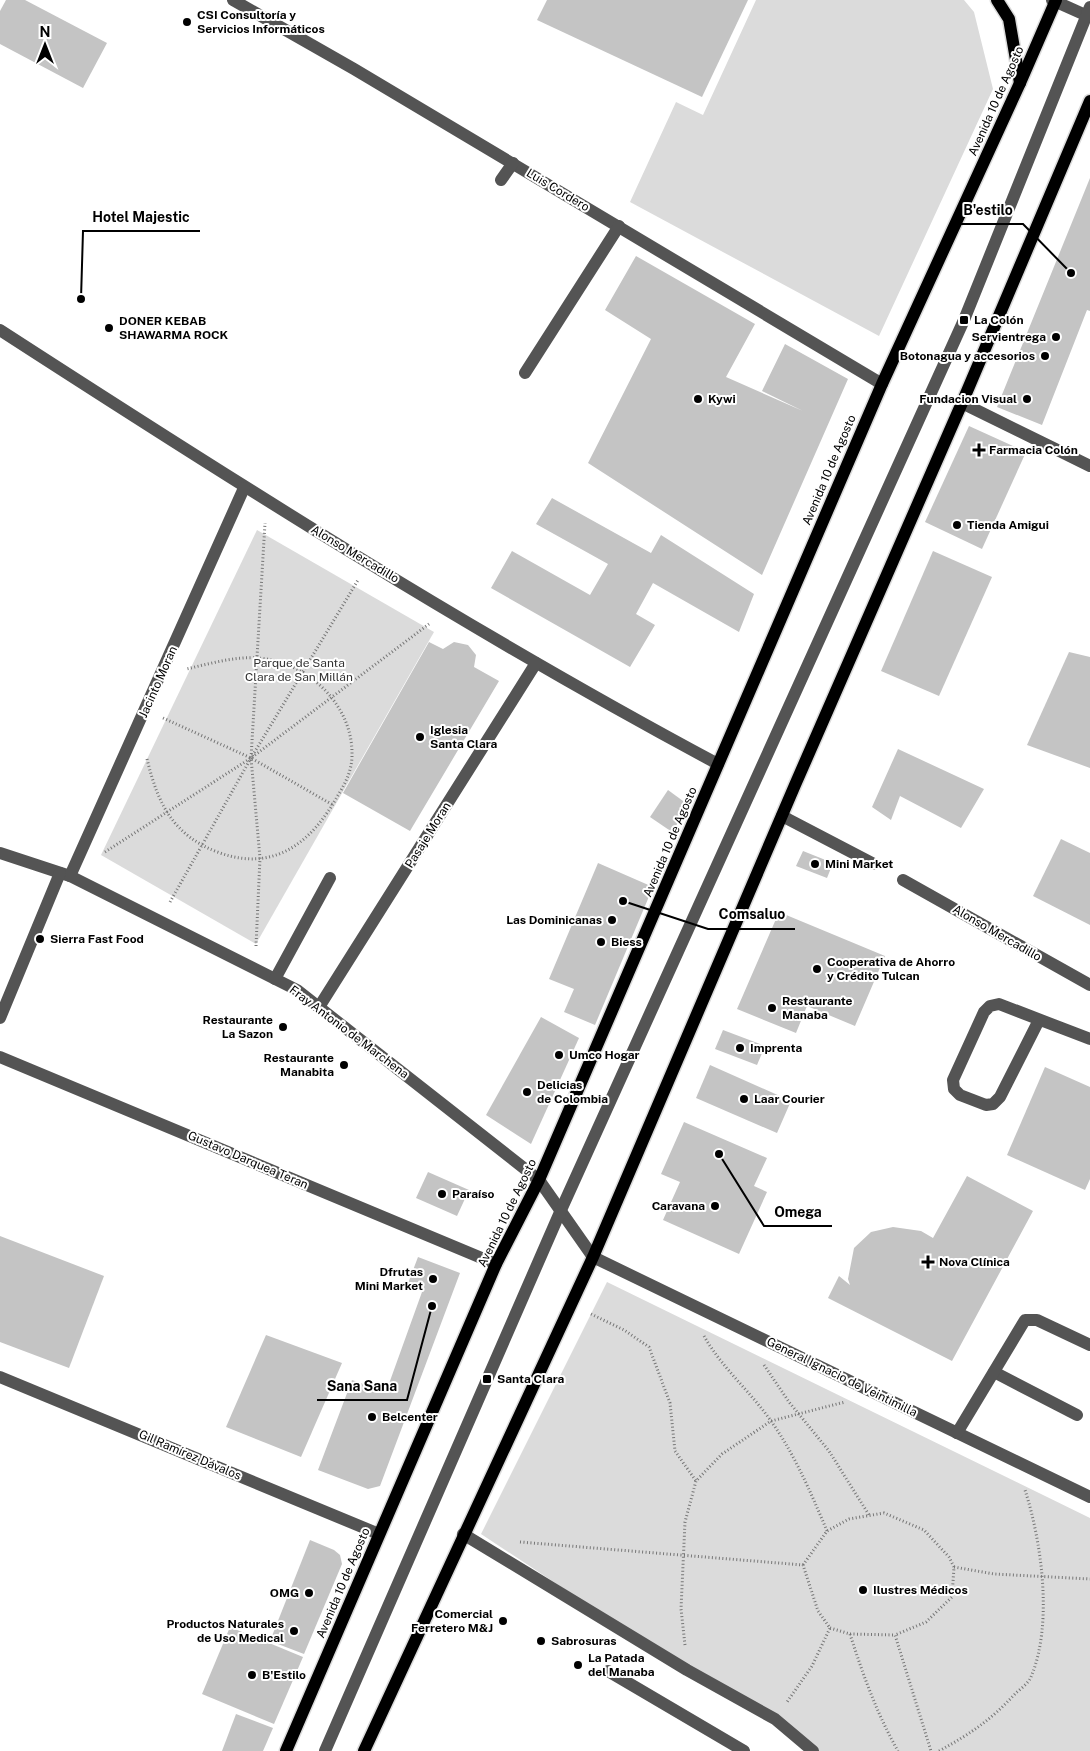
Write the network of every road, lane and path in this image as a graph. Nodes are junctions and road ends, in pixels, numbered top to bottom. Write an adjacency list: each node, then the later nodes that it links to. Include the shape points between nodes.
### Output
1 (233, 0): 7 (street, Luis Cordero)
2 (997, 0): 5 (main road, via 1009,19)
3 (1054, 0): 4 (street); 5 (main road, Avenida 10 de Agosto)
4 (1089, 13): 49 (street, via 964,320)
5 (1020, 83): 12 (main road, Avenida 10 de Agosto)
6 (1090, 101): 13 (main road)
7 (513, 163): 8 (street); 9 (street, Luis Cordero)
8 (501, 180)
9 (618, 226): 11 (street); 12 (street, Luis Cordero)
10 (0, 330): 15 (street, Alonso Mercadillo)
11 (525, 373)
12 (882, 384): 27 (main road, Avenida 10 de Agosto)
13 (962, 403): 14 (street); 30 (main road)
14 (1090, 466)
15 (244, 488): 20 (street, Alonso Mercadillo); 36 (street, Jacinto Moran)
16 (265, 522): 19 (path)
17 (361, 576): 22 (path)
18 (431, 622): 23 (path)
19 (257, 658): 21 (path); 22 (path, via 281,662); 26 (path)
20 (536, 663): 27 (street, Alonso Mercadillo); 43 (street, Pasaje Moran)
21 (178, 671)
22 (303, 672): 23 (path); 26 (path)
23 (332, 697): 26 (path); 28 (path, via 346,724 352,754 348,776)
24 (158, 716): 26 (path)
25 (146, 755): 29 (path, via 153,783)
26 (251, 758): 28 (path); 29 (path); 31 (path); 34 (path)
27 (718, 764): 48 (main road, Avenida 10 de Agosto)
28 (333, 804): 34 (path, via 315,831 292,850)
29 (166, 813): 31 (path, via 182,832); 33 (path)
30 (782, 816): 35 (street); 50 (main road)
31 (202, 846): 34 (path, via 230,856); 39 (path)
32 (0, 853): 36 (street, Fray Antonio de Marchena)
33 (101, 854)
34 (260, 858): 40 (path)
35 (874, 864)
36 (65, 875): 41 (street, Fray Antonio de Marchena); 44 (street, Jacinto Moran)
37 (330, 878): 41 (street)
38 (903, 880): 42 (street, Alonso Mercadillo)
39 (166, 909)
40 (255, 950)
41 (275, 979): 43 (street, Fray Antonio de Marchena, via 297,990)
42 (1090, 986)
43 (319, 1007): 48 (street, Fray Antonio de Marchena)
44 (0, 1018)
45 (1039, 1020): 45 (street, via 1000,1098 986,1105 960,1095 954,1089 953,1080 984,1012 990,1006 999,1004); 46 (street)
46 (1090, 1039)
47 (0, 1056): 51 (street, Gustavo Darquea Teran)
48 (539, 1180): 49 (street, Fray Antonio de Marchena); 51 (main road, Avenida 10 de Agosto)
49 (561, 1210): 50 (street, Fray Antonio de Marchena); 83 (street)
50 (593, 1257): 62 (street, General Ignacio de Veintimilla); 69 (main road)
51 (496, 1264): 68 (main road, Avenida 10 de Agosto)
52 (589, 1313): 63 (path, via 649,1347 670,1403 675,1451)
53 (703, 1333): 61 (path, via 716,1358)
54 (1090, 1345): 56 (street, via 1037,1320 1025,1320)
55 (761, 1360): 59 (path)
56 (994, 1372): 60 (street); 62 (street)
57 (0, 1377): 68 (street, Gil Ramírez Dávalos)
58 (855, 1400): 59 (path)
59 (800, 1414): 61 (path); 66 (path, via 830,1451)
60 (1078, 1415)
61 (771, 1420): 63 (path, via 722,1454); 67 (path, via 803,1473)
62 (957, 1433): 65 (street, General Ignacio de Veintimilla)
63 (696, 1481): 71 (path, via 685,1522)
64 (1023, 1482): 74 (path, via 1037,1534)
65 (1090, 1496)
66 (869, 1515): 67 (path, via 850,1519); 73 (path, via 884,1513 924,1530 949,1557)
67 (827, 1531): 72 (path)
68 (379, 1534): 82 (main road, Avenida 10 de Agosto)
69 (463, 1534): 79 (street); 84 (main road)
70 (519, 1542): 71 (path)
71 (684, 1556): 72 (path); 79 (path, via 682,1609)
72 (803, 1565): 76 (path, via 818,1611)
73 (954, 1568): 74 (path); 78 (path, via 952,1597 926,1622)
74 (1041, 1576): 75 (path); 89 (path, via 1042,1636 1030,1679 992,1718)
75 (1090, 1579)
76 (830, 1628): 77 (path); 81 (path, via 812,1666)
77 (850, 1634): 78 (path); 87 (path, via 866,1684)
78 (895, 1635): 88 (path)
79 (687, 1670): 81 (street)
80 (608, 1671): 85 (street)
81 (775, 1719): 86 (street)
82 (286, 1751)
83 (325, 1751)
84 (364, 1751)
85 (744, 1751)
86 (813, 1751)
87 (898, 1751)
88 (931, 1751)
89 (939, 1751)

